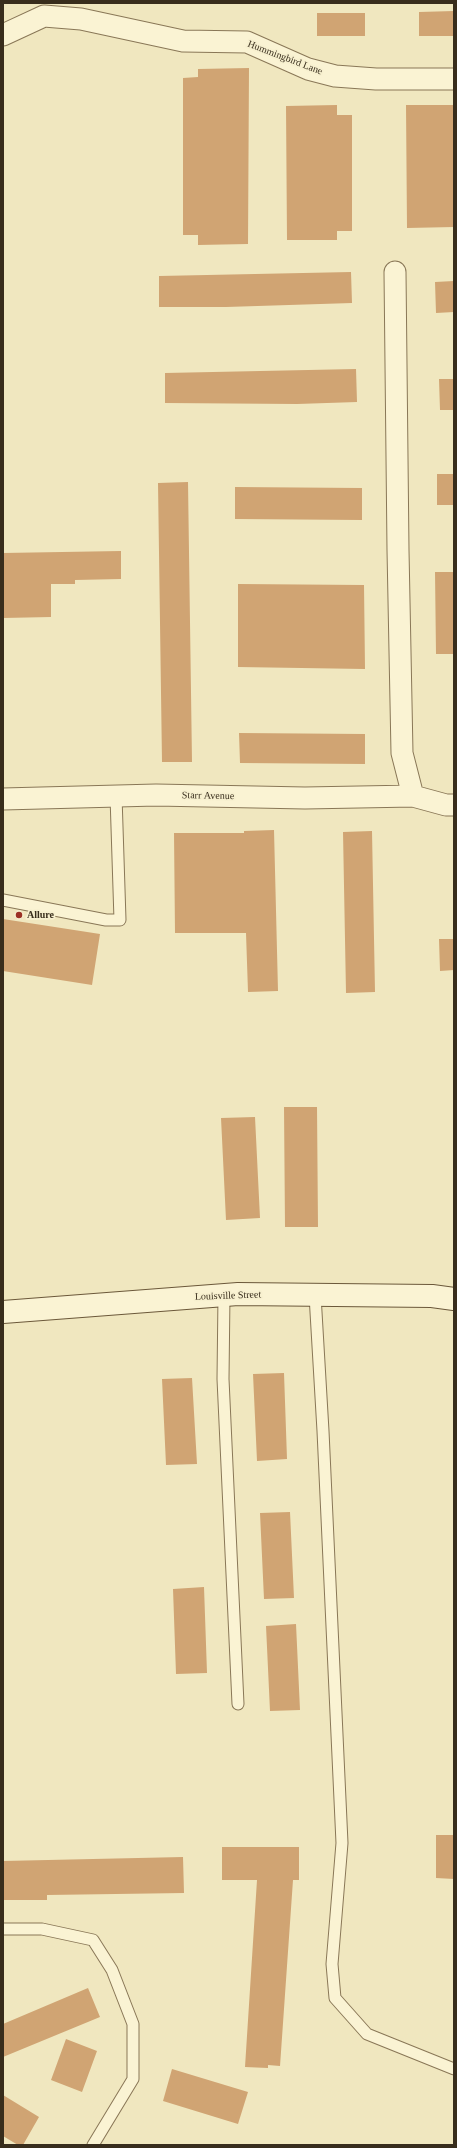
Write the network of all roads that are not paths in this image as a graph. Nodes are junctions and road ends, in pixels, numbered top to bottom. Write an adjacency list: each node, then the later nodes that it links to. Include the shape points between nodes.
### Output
1 (3, 34): 2 (street, Hummingbird Lane, via 44,16 74,19 183,41 247,42 308,69 335,76)
2 (454, 79)
3 (395, 272): 5 (street, via 402,753)
4 (116, 796): 5 (street, Starr Avenue); 6 (street, Starr Avenue); 8 (lane, via 120,920 106,920)
5 (413, 796): 7 (street, Starr Avenue)
6 (3, 799)
7 (454, 805)
8 (3, 900)
9 (224, 1295): 10 (main road, Louisville Street); 12 (main road, Louisville Street); 13 (lane, via 223,1379)
10 (315, 1295): 11 (main road, Louisville Street, via 432,1296); 15 (lane, via 342,1844 332,1964 335,1998 367,2034)
11 (454, 1299)
12 (3, 1312)
13 (238, 1704)
14 (3, 1930): 16 (lane, via 42,1929 93,1940 112,1970 133,2024 133,2078)
15 (454, 2069)
16 (94, 2145)

